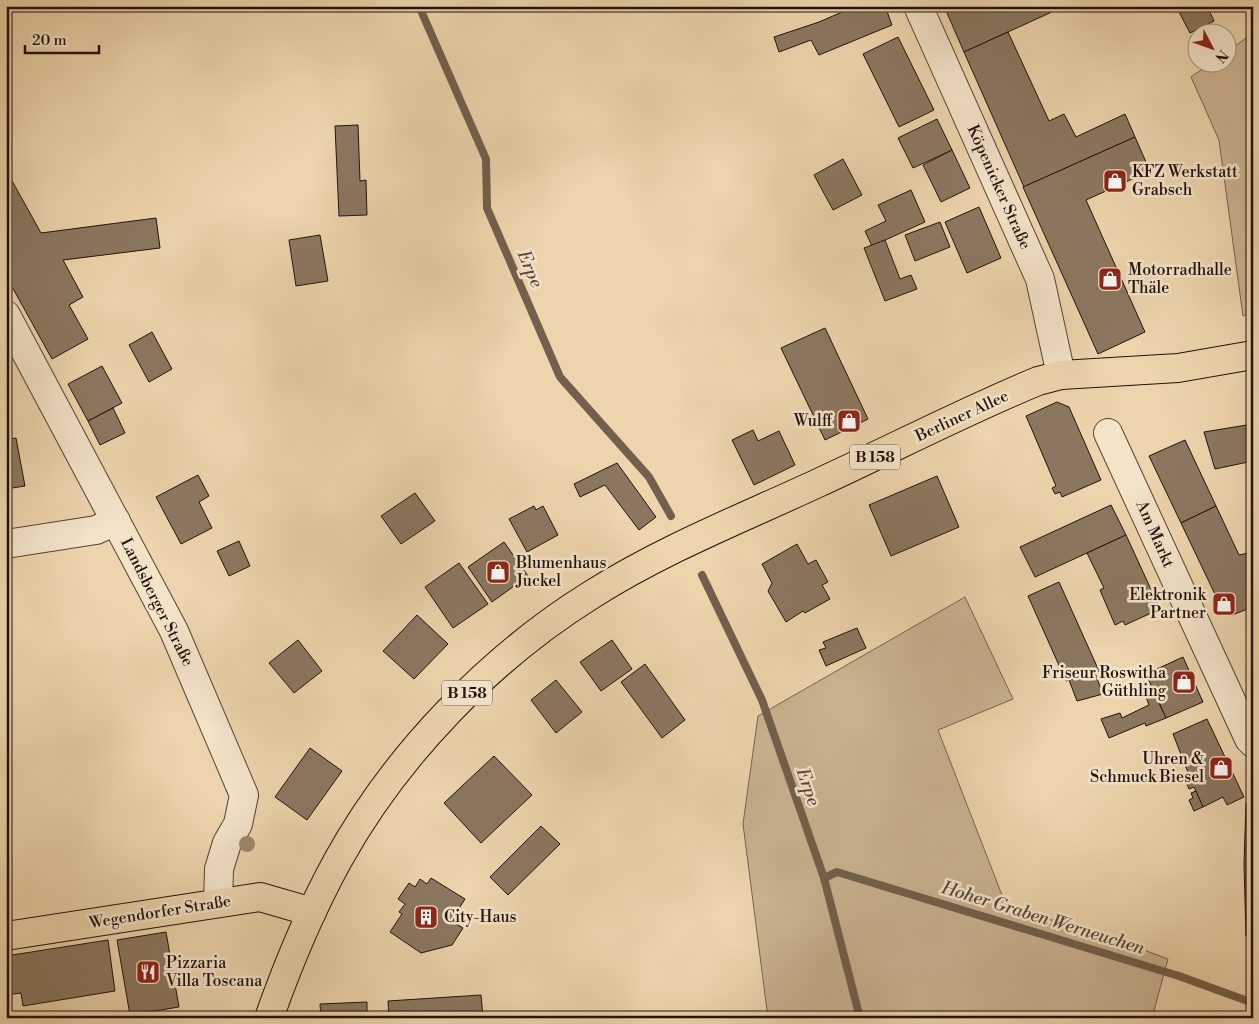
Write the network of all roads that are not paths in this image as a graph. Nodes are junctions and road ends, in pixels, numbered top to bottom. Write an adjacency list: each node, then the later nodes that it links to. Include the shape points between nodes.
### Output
1 (918, 6): 4 (street, Köpenicker Straße, via 1040,279)
2 (6, 315): 6 (street, Landsberger Straße)
3 (1253, 355): 4 (main road, Berliner Allee / B 158, via 1178,368)
4 (1061, 375): 10 (main road, Berliner Allee / B 158, via 1019,389 669,551 592,594 546,625 474,686 390,781 338,859)
5 (1108, 433): 8 (street, Am Markt)
6 (116, 521): 7 (street, via 96,530); 9 (street, Landsberger Straße, via 174,631 244,795 238,824 220,863)
7 (6, 544)
8 (1253, 743)
9 (218, 903): 10 (main road, Wegendorfer Straße, via 260,897); 11 (main road, Wegendorfer Straße)
10 (312, 912): 12 (main road, B 158, via 286,969)
11 (6, 936)
12 (269, 1018)

